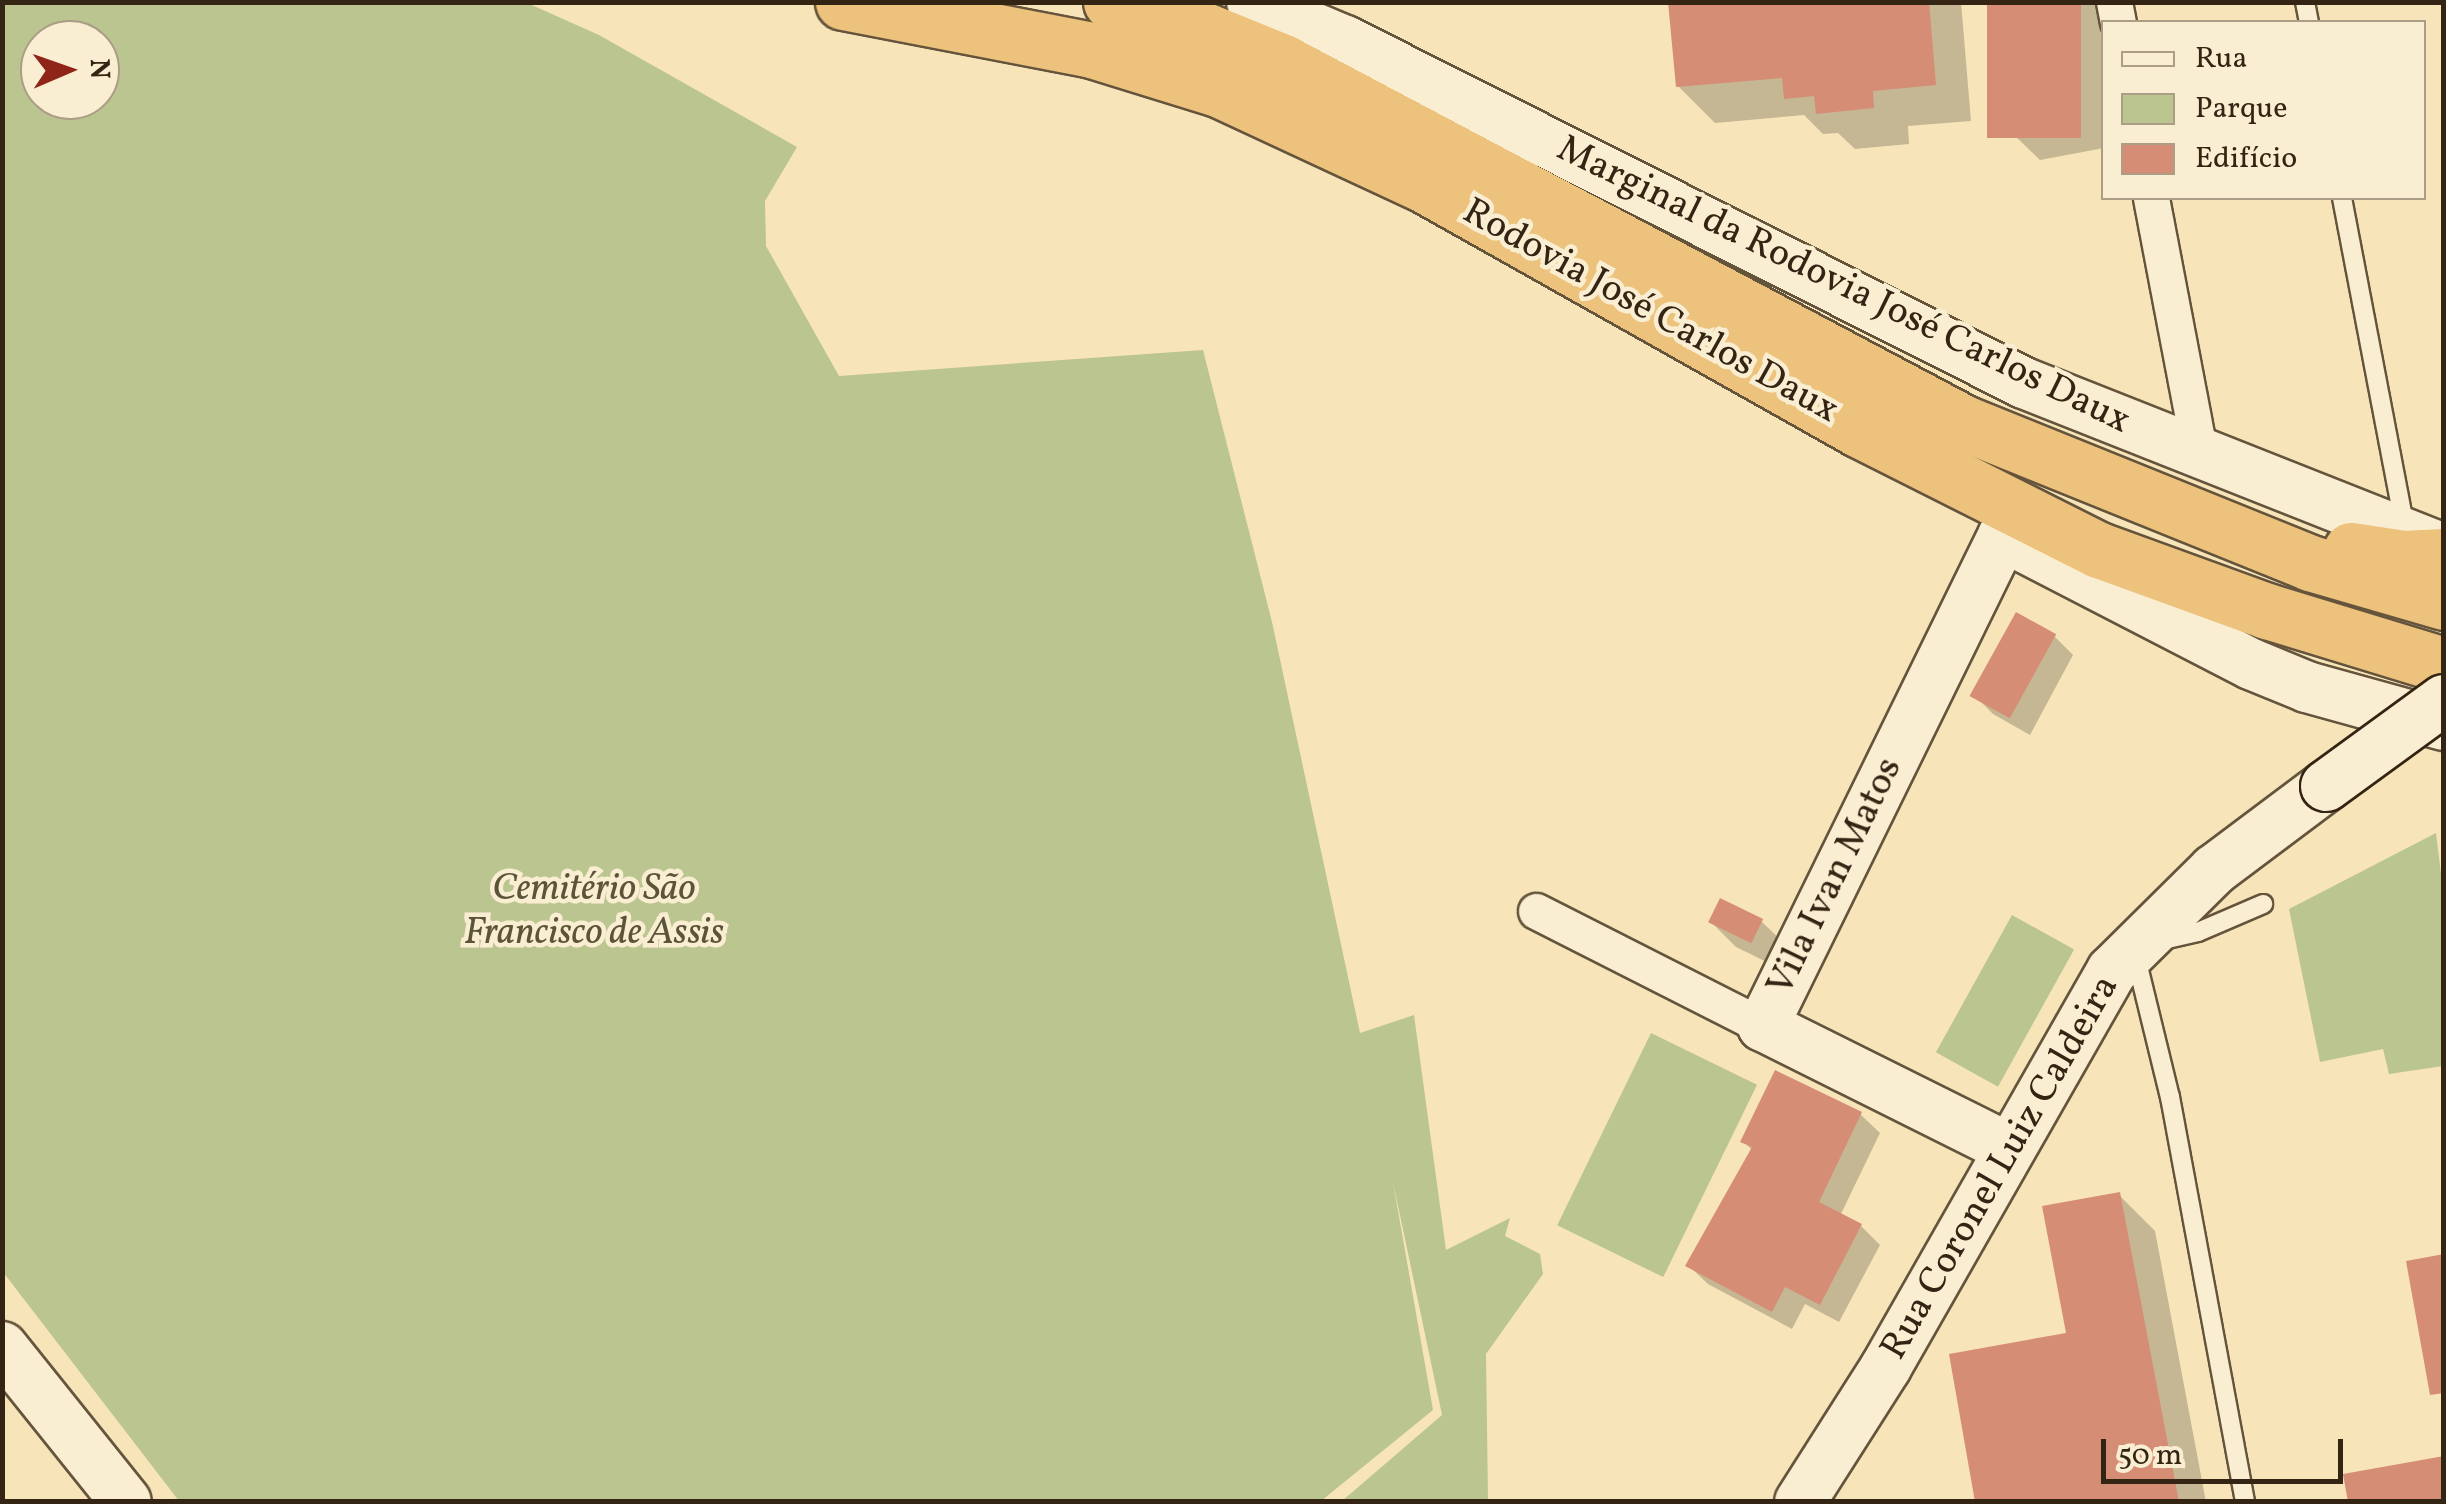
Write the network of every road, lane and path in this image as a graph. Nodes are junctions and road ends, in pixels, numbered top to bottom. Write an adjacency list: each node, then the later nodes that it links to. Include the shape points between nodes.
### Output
1 (843, 2): 6 (highway, Rodovia José Carlos Daux, via 1092,50 1236,97 1423,184)
2 (1110, 2): 8 (highway, Rodovia José Carlos Daux, via 1283,62 1964,423)
3 (1252, 2): 7 (main road, Marginal da Rodovia José Carlos Daux, via 1345,41 2024,382)
4 (2152, 200): 7 (street)
5 (2343, 200): 10 (lane)
6 (1860, 430): 9 (highway); 12 (highway, Rodovia José Carlos Daux, via 2099,550)
7 (2200, 454): 10 (main road, Marginal da Rodovia José Carlos Daux)
8 (2206, 522): 10 (highway, via 2404,558); 11 (highway, Rodovia José Carlos Daux, via 2310,563)
9 (2003, 536): 14 (main road, via 2250,664); 18 (main road, Vila Ivan Matos)
10 (2431, 546)
11 (2444, 602)
12 (2444, 665)
13 (2444, 700): 17 (main road, Rua Coronel Luiz Caldeira, bridge, via 2214,870)
14 (2444, 725)
15 (2263, 904): 17 (lane, via 2198,932)
16 (1536, 911): 18 (street)
17 (2134, 948): 19 (main road, Rua Coronel Luiz Caldeira, via 2088,1006); 23 (lane, via 2170,1097)
18 (1763, 1026): 19 (main road, Vila Ivan Matos)
19 (2008, 1148): 22 (main road, Rua Coronel Luiz Caldeira, via 1886,1367)
20 (2, 1346): 21 (main road)
21 (126, 1502)
22 (1800, 1502)
23 (2244, 1502)

